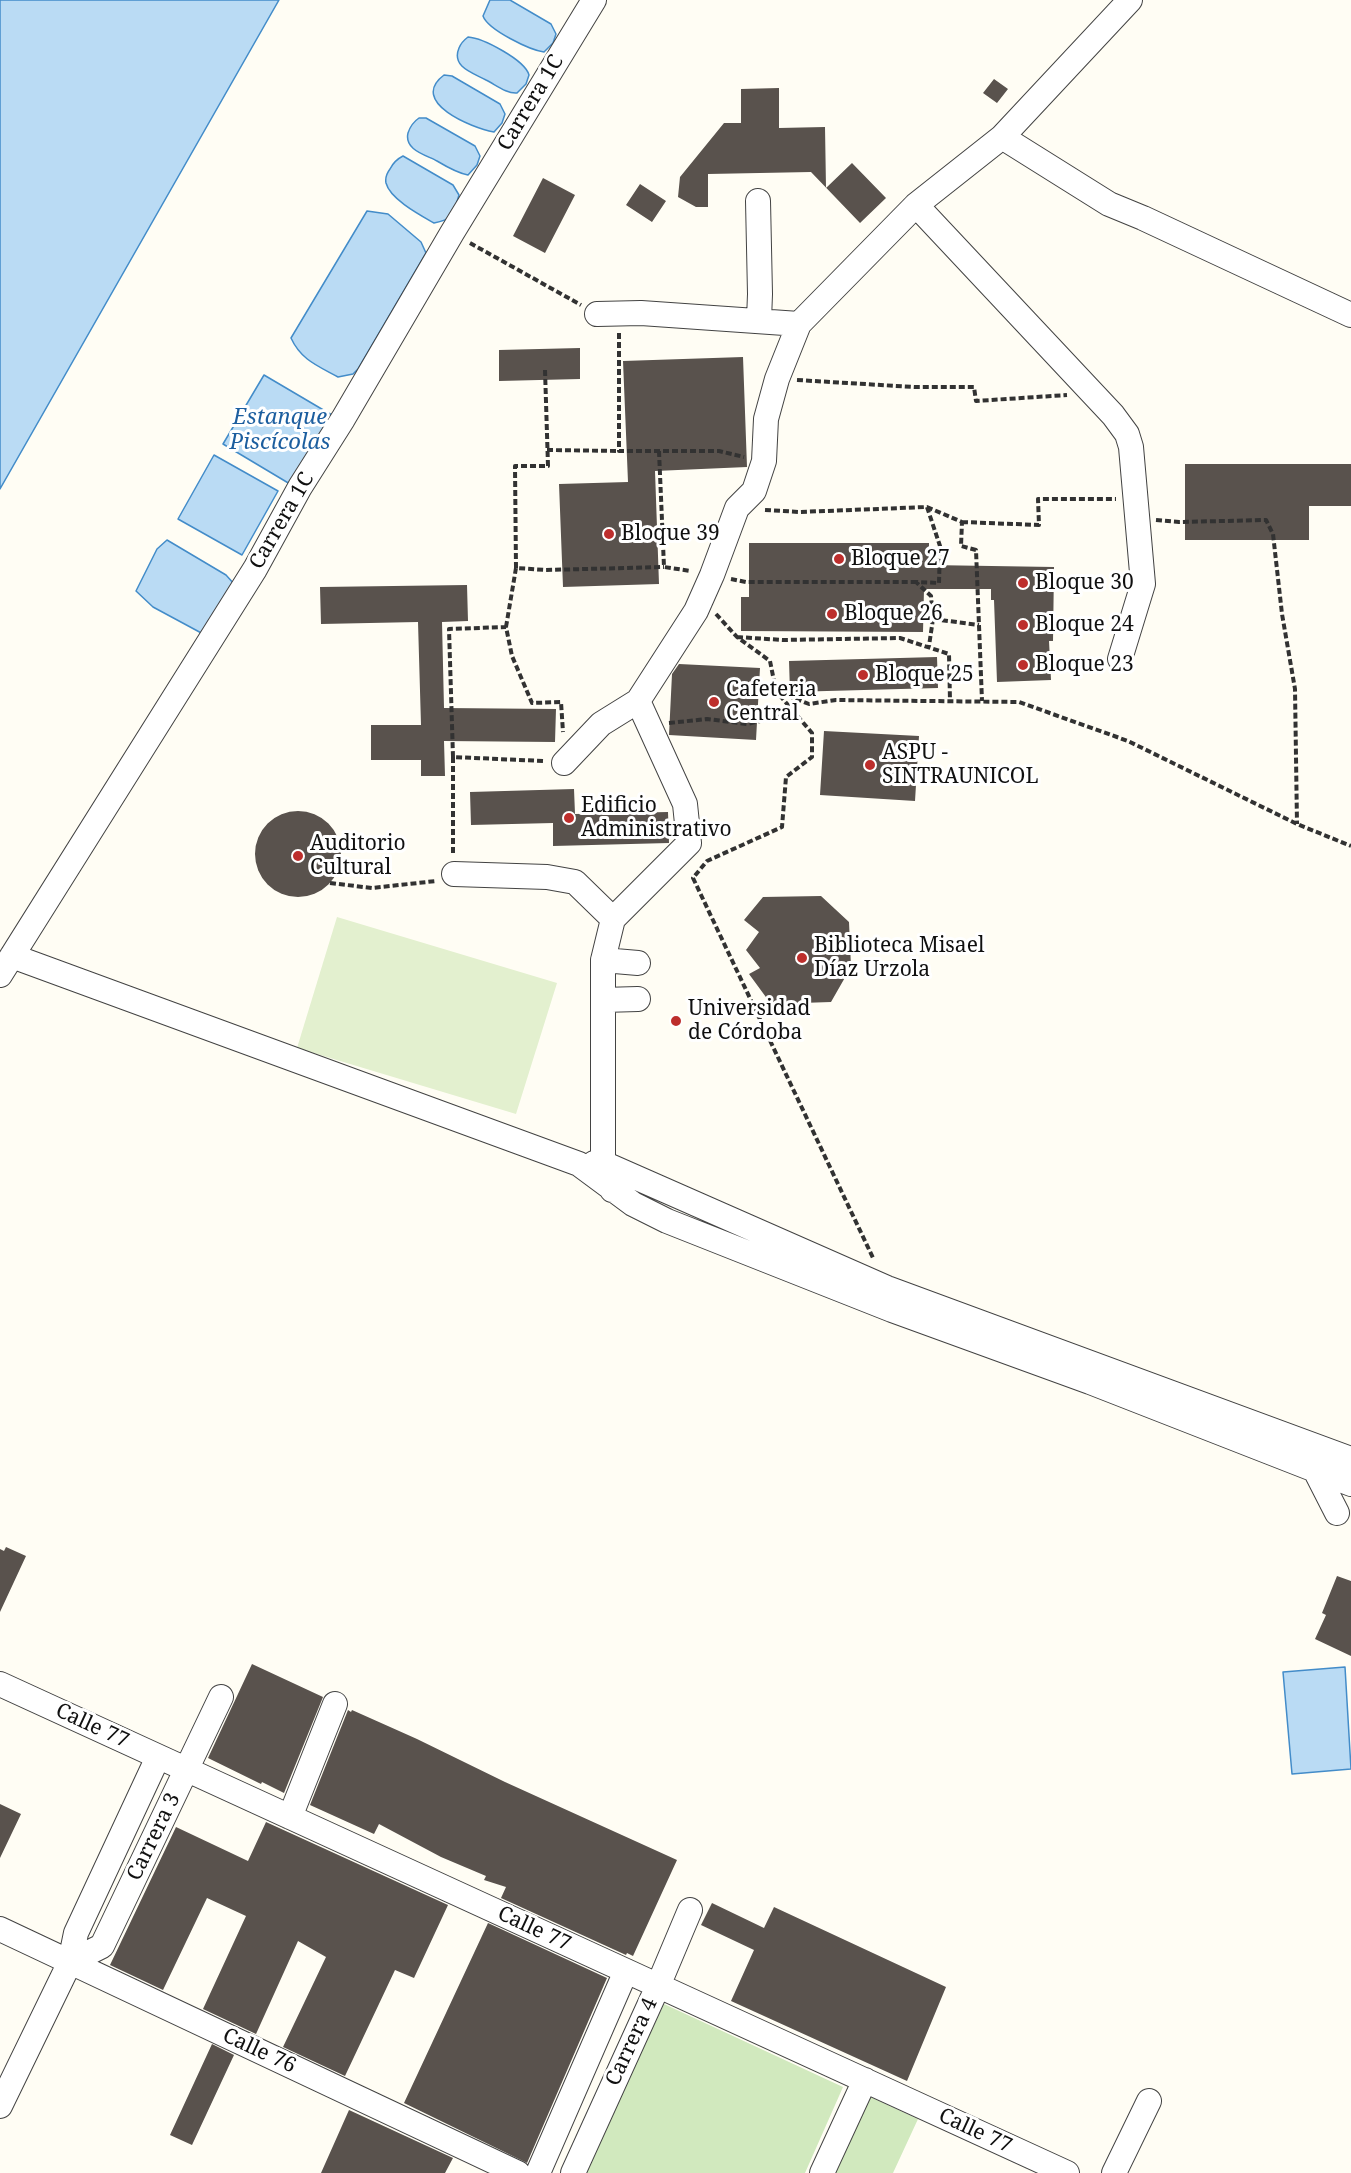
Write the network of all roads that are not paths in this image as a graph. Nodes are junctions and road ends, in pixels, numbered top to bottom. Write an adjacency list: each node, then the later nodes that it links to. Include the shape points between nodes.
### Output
1 (594, 0): 17 (street, Carrera 1C, via 300,487 255,569)
2 (1130, 0): 3 (street)
3 (1002, 137): 5 (street); 7 (street, via 1108,204)
4 (758, 201): 8 (street)
5 (916, 205): 9 (street); 10 (street, via 1127,434 1143,584)
6 (608, 314): 8 (street)
7 (1351, 315)
8 (759, 320): 9 (street)
9 (799, 324): 11 (street, via 766,419 764,461 754,491 737,508 696,611)
10 (1120, 659)
11 (638, 701): 12 (street, via 601,724); 14 (street, via 685,804 689,843)
12 (572, 755)
13 (454, 874): 14 (street, via 547,877 575,882)
14 (613, 919): 15 (street)
15 (603, 960): 16 (street); 19 (street)
16 (639, 963)
17 (6, 966): 21 (street)
18 (638, 999): 19 (street)
19 (603, 1000): 20 (street)
20 (603, 1163): 21 (street); 22 (street); 23 (street)
21 (579, 1164): 22 (street)
22 (612, 1190): 23 (street, via 667,1221 892,1310)
23 (1092, 1373): 24 (street)
24 (1304, 1457): 25 (street); 26 (street); 27 (street)
25 (1351, 1459)
26 (1351, 1484)
27 (1337, 1513)
28 (0, 1684): 31 (street, Calle 77)
29 (221, 1697): 32 (street, Carrera 3)
30 (335, 1704): 33 (street)
31 (158, 1757): 32 (street, Calle 77); 36 (street, Carrera 3, via 76,1934)
32 (187, 1770): 33 (street, Calle 77); 36 (street, Carrera 3, via 102,1946)
33 (290, 1817): 37 (street, Calle 77)
34 (690, 1910): 38 (street, Carrera 4)
35 (0, 1929): 36 (street, Calle 76)
36 (70, 1962): 41 (street, Carrera 3); 42 (street, Calle 76)
37 (626, 1971): 38 (street, Calle 77); 43 (street, Carrera 4)
38 (658, 1986): 39 (street, Calle 77); 44 (street, Carrera 4)
39 (865, 2080): 45 (street); 46 (street, Calle 77)
40 (1149, 2101): 47 (street)
41 (0, 2106)
42 (518, 2173)
43 (538, 2173)
44 (573, 2173)
45 (822, 2173)
46 (1067, 2173)
47 (1114, 2173)

